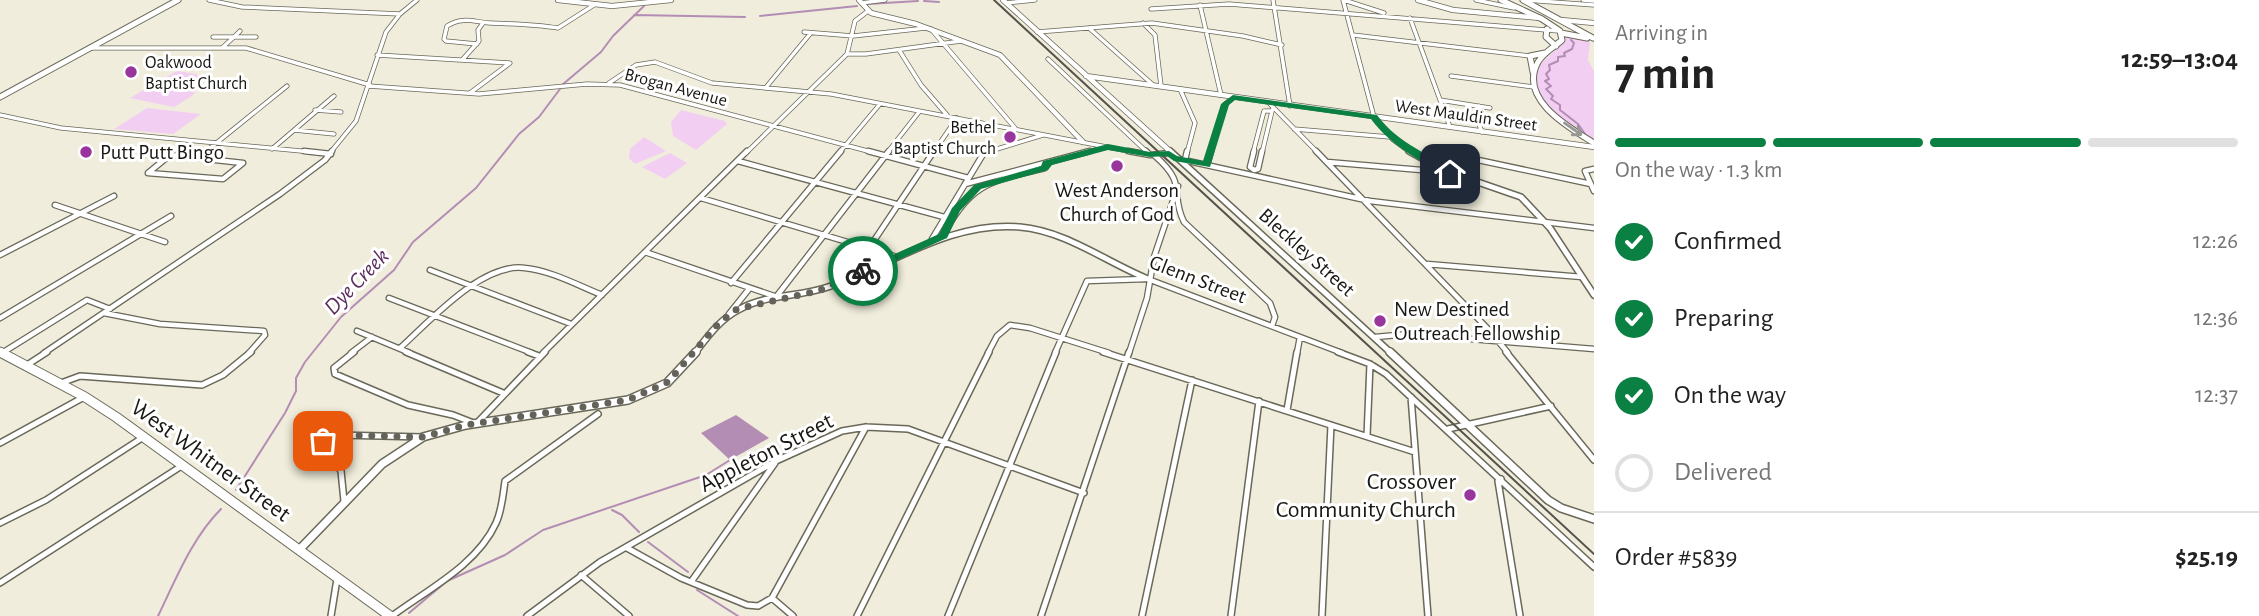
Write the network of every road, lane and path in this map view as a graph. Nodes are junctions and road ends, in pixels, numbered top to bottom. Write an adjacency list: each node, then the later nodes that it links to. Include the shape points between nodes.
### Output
1 (177, 0): 58 (main road)
2 (209, 0): 28 (street, via 242,7)
3 (417, 0): 28 (street)
4 (558, 0): 20 (street)
5 (671, 0): 20 (street)
6 (885, 0): 15 (street)
7 (1035, 0): 16 (street)
8 (1273, 0): 22 (street)
9 (1343, 0): 27 (street); 29 (street)
10 (1418, 0): 31 (street, via 1453,10)
11 (1476, 0): 24 (street)
12 (1501, 0): 24 (main road)
13 (1523, 0): 17 (street); 26 (main road)
14 (1583, 0): 19 (street)
15 (860, 1): 25 (street)
16 (1004, 1): 42 (street, Bleckley Street)
17 (1565, 1): 18 (street)
18 (1576, 2): 19 (street)
19 (1594, 3)
20 (594, 5): 33 (street, via 558,28 523,22)
21 (1200, 5): 22 (street); 23 (street); 40 (street)
22 (1276, 7): 27 (street); 55 (street)
23 (1151, 9)
24 (1517, 9): 26 (main road); 31 (main road)
25 (869, 11): 36 (street); 46 (street, via 856,21)
26 (1539, 11): 32 (main road)
27 (1348, 13): 29 (street); 45 (street)
28 (400, 14): 62 (street)
29 (1398, 17): 30 (street)
30 (1410, 18): 38 (street); 52 (street)
31 (1542, 19): 43 (main road)
32 (1556, 20): 35 (street); 50 (main road)
33 (484, 23): 53 (street); 53 (street, via 461,19 447,26 446,41)
34 (1143, 23): 37 (street); 40 (street); 73 (street, via 1156,35)
35 (1594, 23)
36 (929, 28): 46 (street); 51 (street); 54 (street)
37 (1089, 28): 42 (street); 70 (street)
38 (1547, 29): 43 (street); 56 (main road, via 1546,37)
39 (240, 31): 48 (street)
40 (1207, 31): 55 (street); 79 (street)
41 (804, 32): 44 (street)
42 (1037, 32): 67 (street, Bleckley Street)
43 (1561, 32): 50 (main road); 56 (main road, via 1562,40)
44 (810, 33): 46 (street); 74 (street)
45 (1353, 35): 52 (street); 96 (street)
46 (853, 36): 61 (street)
47 (213, 37): 48 (street)
48 (234, 37): 49 (street); 57 (street)
49 (256, 37)
50 (1594, 39)
51 (962, 40): 54 (street); 107 (street, via 1006,60)
52 (1420, 43): 63 (street); 83 (street)
53 (477, 44): 64 (street)
54 (943, 44): 59 (street); 100 (street)
55 (1282, 45): 85 (street)
56 (1556, 46): 60 (main road)
57 (222, 47): 58 (street, Brogan Avenue); 72 (street, Brogan Avenue, via 261,51)
58 (92, 48): 81 (main road)
59 (899, 50): 61 (street); 94 (street)
60 (1545, 53): 63 (main road); 66 (main road)
61 (847, 54): 77 (street)
62 (377, 55): 64 (street); 72 (street)
63 (1530, 56): 66 (main road)
64 (462, 59): 78 (street, via 510,65)
65 (1048, 59): 114 (street)
66 (1533, 72): 75 (main road)
67 (1084, 76): 70 (street, West Mauldin Street); 115 (street, Bleckley Street)
68 (1451, 76): 75 (street)
69 (609, 83): 74 (street, via 636,65 655,62 698,80); 78 (street, Brogan Avenue); 99 (street, Brogan Avenue)
70 (1152, 84): 73 (street, West Mauldin Street)
71 (287, 86): 108 (street)
72 (369, 86): 78 (street, Brogan Avenue); 113 (street, via 356,121)
73 (1161, 86): 76 (street, West Mauldin Street)
74 (766, 87): 77 (street)
75 (1534, 87): 109 (main road, one-way to 109, via 1552,114)
76 (1180, 89): 79 (street, West Mauldin Street); 118 (street, via 1195,123)
77 (811, 90): 84 (street); 99 (street)
78 (470, 94)
79 (1221, 95): 82 (street, West Mauldin Street)
80 (334, 96): 89 (street)
81 (0, 97)
82 (1233, 97): 87 (street, West Mauldin Street); 122 (street, via 1225,104)
83 (1440, 100): 86 (street); 92 (street)
84 (881, 103): 90 (street); 110 (street)
85 (1290, 106): 87 (street, West Mauldin Street); 96 (street, West Mauldin Street)
86 (1479, 106): 88 (street); 103 (street)
87 (1271, 107): 87 (street, via 1264,111 1250,167 1254,170 1258,169); 101 (street)
88 (1490, 108)
89 (315, 110): 91 (street); 102 (street)
90 (920, 111): 94 (street); 117 (street)
91 (341, 112)
92 (1444, 112): 95 (street); 98 (street)
93 (0, 115): 108 (street, via 61,128)
94 (947, 116): 97 (street)
95 (1469, 116)
96 (1374, 117): 98 (street, West Mauldin Street); 106 (street)
97 (957, 118): 100 (street); 123 (street)
98 (1450, 127): 103 (street, West Mauldin Street)
99 (773, 128): 110 (street, Brogan Avenue); 119 (street)
100 (1015, 128): 105 (street)
101 (1293, 129): 106 (street); 120 (street)
102 (293, 130): 104 (street); 112 (street)
103 (1482, 132): 109 (street, West Mauldin Street)
104 (334, 134)
105 (1045, 134): 107 (street); 126 (street, via 989,149)
106 (1390, 137): 125 (street)
107 (1083, 142): 111 (street)
108 (216, 143): 112 (street); 116 (street)
109 (1594, 145)
110 (844, 147): 117 (street, Brogan Avenue); 127 (street)
111 (1108, 147): 114 (street); 121 (street)
112 (272, 149): 113 (street)
113 (331, 154): 164 (street)
114 (1151, 155): 115 (street); 129 (street, via 1170,170)
115 (1172, 156): 118 (street); 174 (street, Bleckley Street)
116 (199, 157): 116 (street, via 243,163 223,179 148,173 170,155)
117 (884, 157): 123 (street, Brogan Avenue); 131 (street)
118 (1185, 160): 122 (street)
119 (738, 161): 127 (street); 133 (street)
120 (1325, 162): 125 (street); 134 (street)
121 (1047, 163): 126 (street); 145 (street, via 1045,168 977,187 956,210)
122 (1207, 165): 134 (street)
123 (924, 167): 126 (street, Brogan Avenue); 136 (street)
124 (1594, 169): 128 (street, via 1585,169)
125 (1441, 170): 128 (street, via 1464,157); 140 (street, via 1518,196)
126 (967, 181): 139 (street)
127 (814, 182): 131 (street); 141 (street)
128 (1591, 184): 130 (street)
129 (1178, 186): 156 (street); 170 (street, via 1178,209 1184,222 1270,303 1275,317)
130 (1594, 191)
131 (856, 194): 136 (street); 144 (street)
132 (114, 196): 137 (street)
133 (701, 198): 141 (street); 149 (street)
134 (1362, 200): 140 (street); 152 (street)
135 (55, 205): 137 (street)
136 (899, 205): 139 (street); 148 (street)
137 (79, 214): 143 (street); 150 (street)
138 (171, 216): 143 (street)
139 (944, 217): 146 (street)
140 (1542, 220): 142 (street); 155 (street)
141 (780, 222): 144 (street); 157 (street)
142 (1594, 228)
143 (141, 234): 147 (street); 168 (street)
144 (824, 235): 148 (street); 163 (street)
145 (943, 236): 146 (street, Glenn Street); 156 (street, Glenn Street, via 988,226 1030,228 1068,240)
146 (932, 239): 151 (street, Glenn Street)
147 (165, 242)
148 (869, 248): 151 (street); 154 (street)
149 (645, 252): 157 (street); 160 (street)
150 (0, 255)
151 (894, 256): 154 (street, Glenn Street)
152 (1426, 264): 155 (street); 176 (street)
153 (430, 270): 158 (street)
154 (853, 276): 163 (street, Glenn Street, via 818,291)
155 (1583, 277): 161 (street)
156 (1148, 279): 170 (street, Glenn Street); 175 (street, via 1087,281); 181 (street, via 1147,298)
157 (731, 283): 159 (street)
158 (473, 286): 160 (street, via 514,267); 167 (street); 169 (street)
159 (749, 289): 163 (street); 166 (street, Glenn Street)
160 (602, 295): 169 (street)
161 (1594, 295)
162 (389, 298): 167 (street)
163 (778, 298): 166 (street, Glenn Street)
164 (110, 309): 165 (street); 179 (street, via 87,300)
165 (104, 313): 183 (street); 185 (street, via 159,325 257,329 265,335 223,375 202,385 80,376)
166 (728, 315): 193 (street, Glenn Street, via 681,369 652,392 608,404)
167 (437, 316): 177 (street); 180 (street)
168 (0, 318)
169 (571, 324): 180 (street)
170 (1272, 326): 173 (street, Glenn Street)
171 (357, 331): 172 (street)
172 (372, 337): 177 (street); 193 (street, via 334,368 335,374 408,405)
173 (1300, 337): 182 (street, Glenn Street); 191 (street)
174 (1375, 337): 176 (street, via 1409,334); 194 (street, Bleckley Street)
175 (1060, 338): 181 (street); 201 (street, via 1010,326 997,336); 207 (street)
176 (1500, 342): 178 (street); 190 (street)
177 (400, 348): 186 (street)
178 (1594, 349)
179 (1, 353): 183 (main road, West Whitner Street)
180 (540, 356): 186 (street)
181 (1127, 359): 184 (street); 209 (street)
182 (1370, 364): 187 (street, Glenn Street); 198 (street)
183 (27, 366): 185 (main road, West Whitner Street)
184 (1192, 380): 189 (street); 229 (street)
185 (60, 384): 188 (main road, West Whitner Street)
186 (503, 393): 193 (street)
187 (1411, 396): 197 (street, Glenn Street); 203 (street)
188 (85, 397): 199 (main road, West Whitner Street); 202 (street)
189 (1259, 401): 191 (street); 230 (street)
190 (1551, 406): 194 (street); 204 (street)
191 (1287, 410): 195 (street)
192 (598, 414): 222 (street, via 505,481 495,525 486,540)
193 (476, 424): 200 (street, Glenn Street)
194 (1466, 424): 197 (street); 211 (street, Bleckley Street, via 1548,500)
195 (1331, 425): 198 (street); 231 (street)
196 (866, 427): 201 (street, Appleton Street, via 908,429); 205 (street, Appleton Street, via 830,436); 220 (street)
197 (1447, 429): 208 (street, Glenn Street)
198 (1367, 436): 203 (street)
199 (144, 437): 206 (main road, West Whitner Street); 212 (street)
200 (423, 437): 210 (street, Glenn Street, via 382,464); 210 (street, via 338,435 325,439 324,446 341,471)
201 (944, 442): 207 (street, Appleton Street); 226 (street)
202 (0, 443)
203 (1415, 452): 232 (street)
204 (1594, 460)
205 (776, 461): 213 (street, Appleton Street); 218 (street)
206 (184, 465): 214 (main road, West Whitner Street); 219 (street)
207 (1008, 466): 209 (street, Appleton Street); 227 (street)
208 (1501, 479): 215 (street, Glenn Street); 233 (street)
209 (1084, 493): 228 (street)
210 (344, 501): 214 (street, Glenn Street)
211 (1594, 519)
212 (3, 523)
213 (627, 548): 216 (street, Appleton Street); 218 (street)
214 (299, 550): 217 (main road, West Whitner Street)
215 (1594, 567)
216 (581, 575): 223 (street, Appleton Street); 224 (street)
217 (337, 578): 221 (street); 222 (main road, West Whitner Street)
218 (691, 582): 220 (street, via 747,605 758,606)
219 (0, 583)
220 (772, 598): 225 (street)
221 (331, 616)
222 (391, 616)
223 (527, 616)
224 (629, 616)
225 (793, 616)
226 (856, 616)
227 (948, 616)
228 (1041, 616)
229 (1142, 616)
230 (1231, 616)
231 (1322, 616)
232 (1428, 616)
233 (1520, 616)

